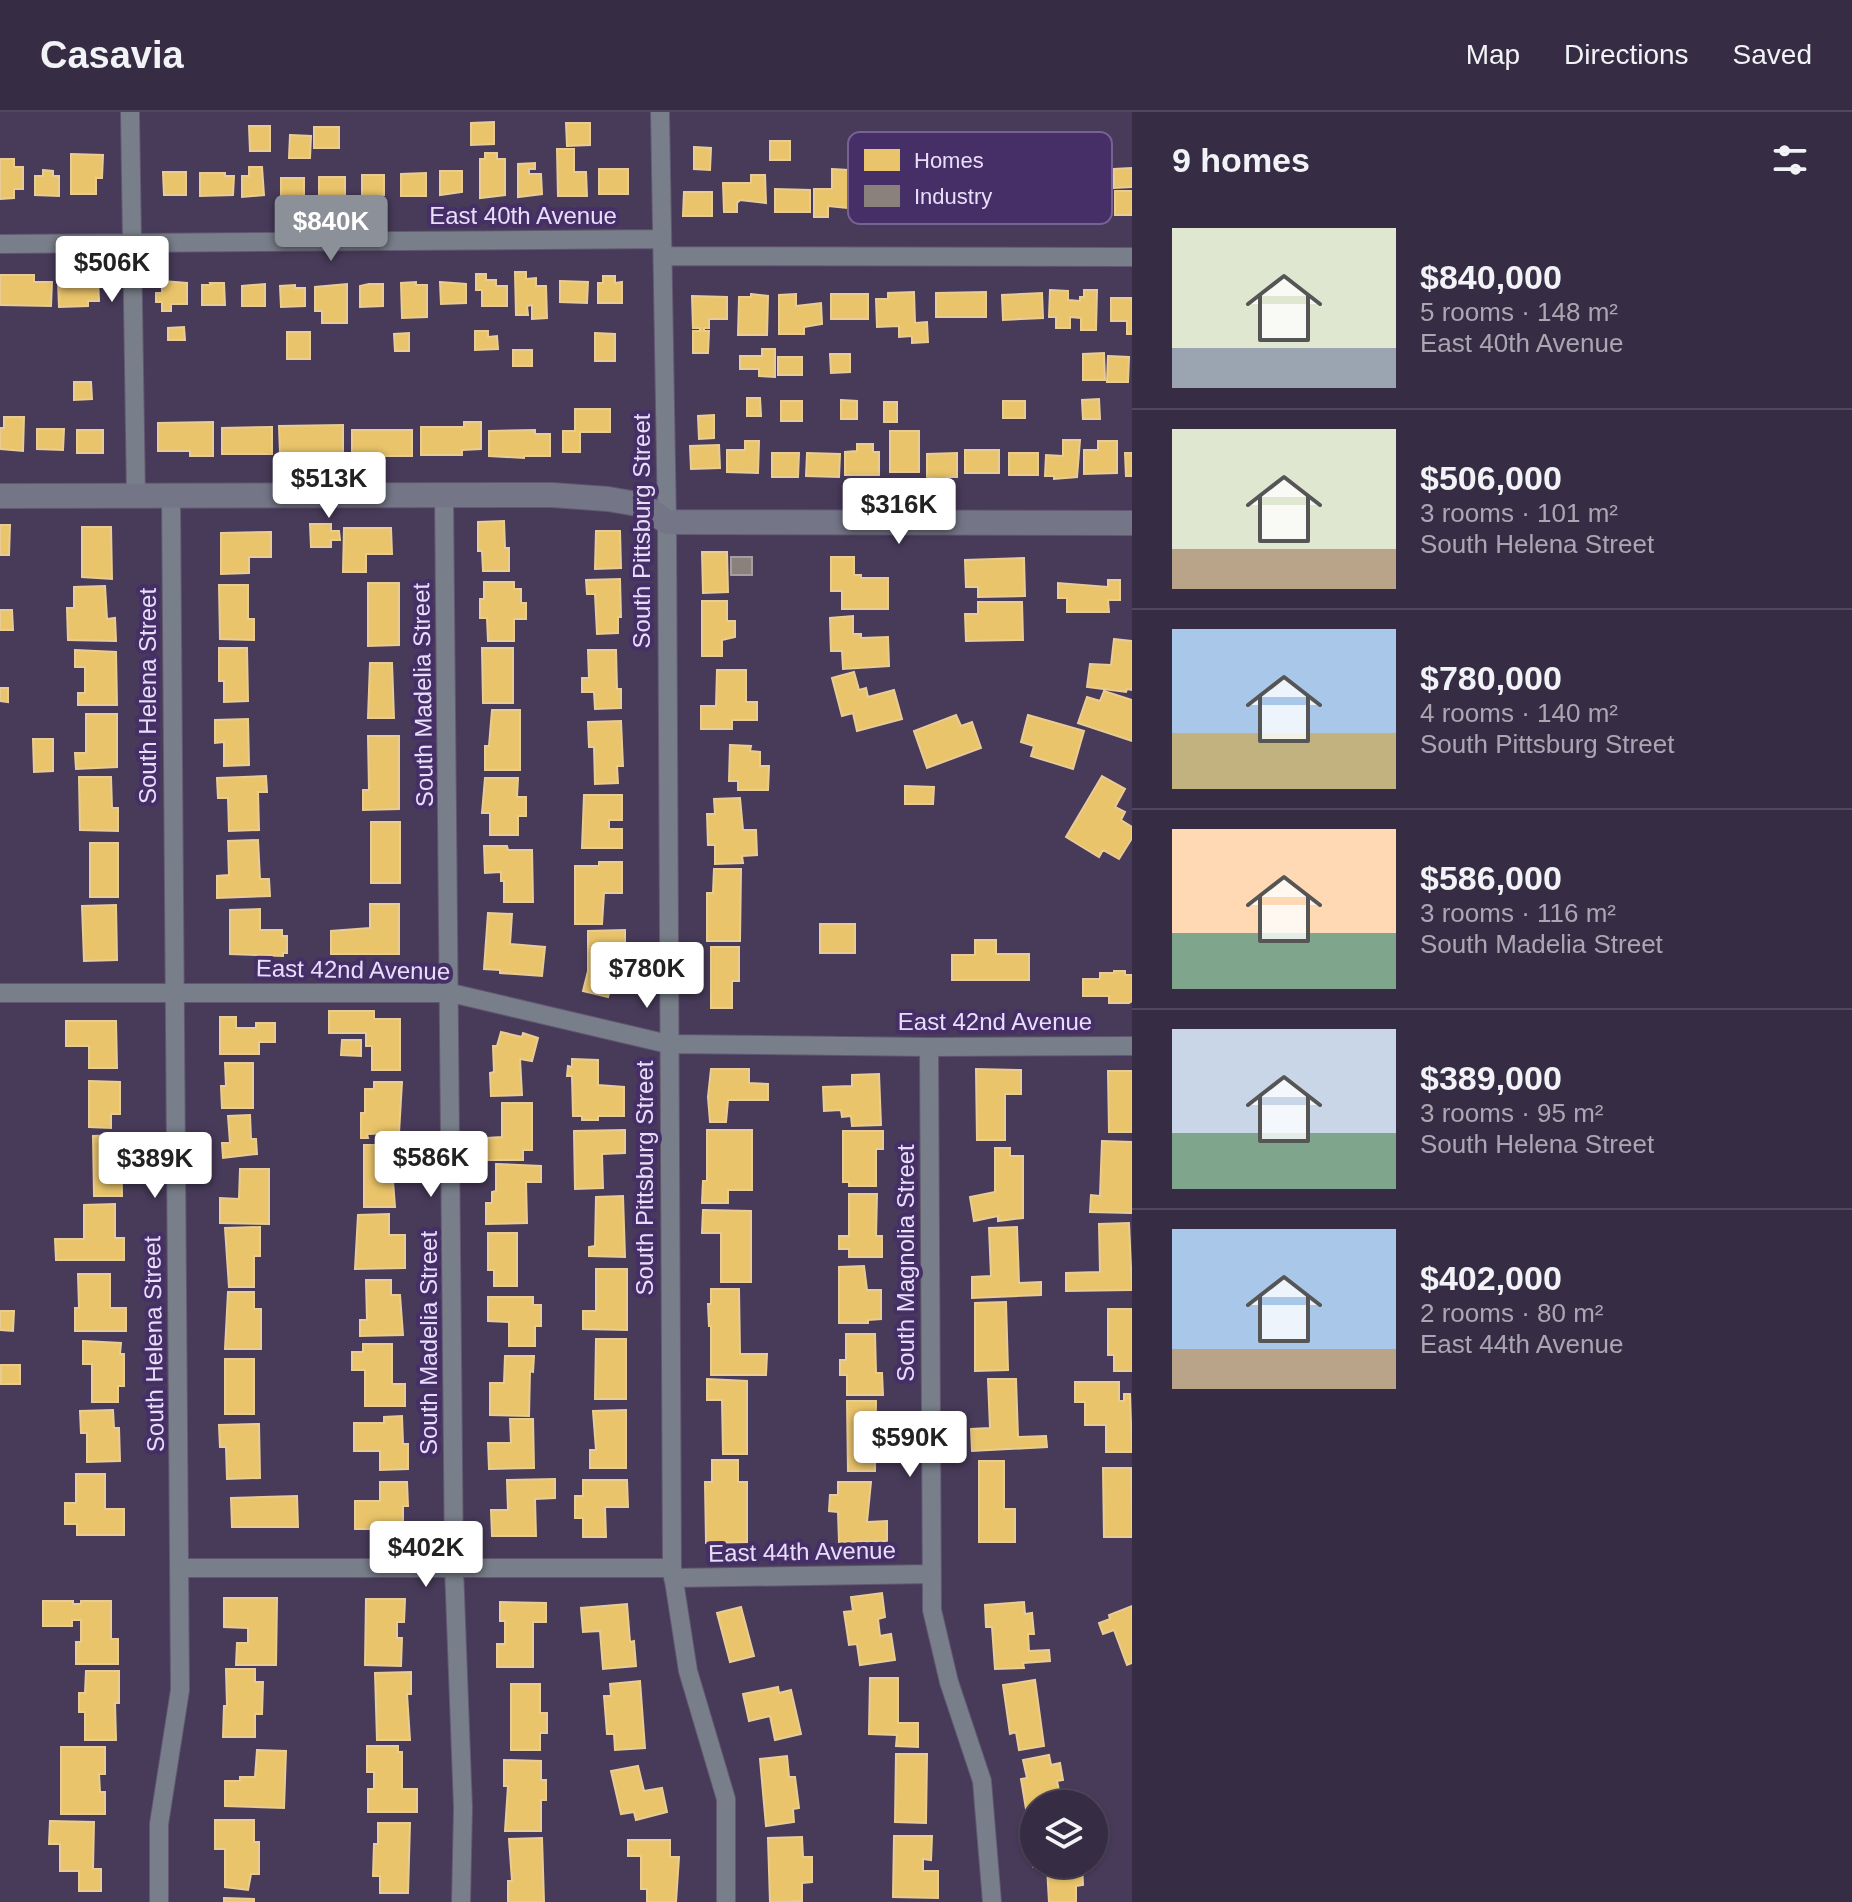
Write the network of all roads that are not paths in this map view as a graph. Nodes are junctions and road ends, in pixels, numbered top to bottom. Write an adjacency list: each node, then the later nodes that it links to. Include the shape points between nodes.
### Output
1 (130, 112): 3 (street)
2 (660, 112): 5 (street, South Pittsburg Street)
3 (132, 243): 4 (street, East 40th Avenue); 5 (street, East 40th Avenue); 9 (street)
4 (0, 244)
5 (662, 248): 6 (street, East 40th Avenue); 11 (street, South Pittsburg Street)
6 (1132, 257)
7 (444, 495): 10 (street); 11 (street, via 608,499 643,505); 15 (street, South Madelia Street)
8 (0, 496): 9 (street)
9 (136, 496): 10 (street)
10 (171, 496): 14 (street, South Helena Street)
11 (667, 522): 12 (street); 16 (street, South Pittsburg Street)
12 (1132, 523)
13 (0, 993): 14 (street, East 42nd Avenue)
14 (173, 993): 15 (street, East 42nd Avenue); 19 (street, South Helena Street)
15 (451, 993): 16 (street, East 42nd Avenue); 20 (street, South Madelia Street)
16 (668, 1044): 18 (street, East 42nd Avenue); 21 (street, South Pittsburg Street)
17 (1132, 1046): 18 (street, East 42nd Avenue)
18 (929, 1047): 22 (street, South Magnolia Street)
19 (181, 1568): 20 (street, East 44th Avenue); 23 (street, South Helena Street, via 180,1690 159,1824)
20 (454, 1568): 21 (street, East 44th Avenue); 24 (street, South Madelia Street)
21 (672, 1573): 22 (street, East 44th Avenue); 25 (street, South Pittsburg Street, via 688,1671 726,1799)
22 (932, 1574): 26 (street, South Magnolia Street, via 932,1610 949,1682 982,1781)
23 (159, 1902)
24 (461, 1902)
25 (726, 1902)
26 (992, 1902)

